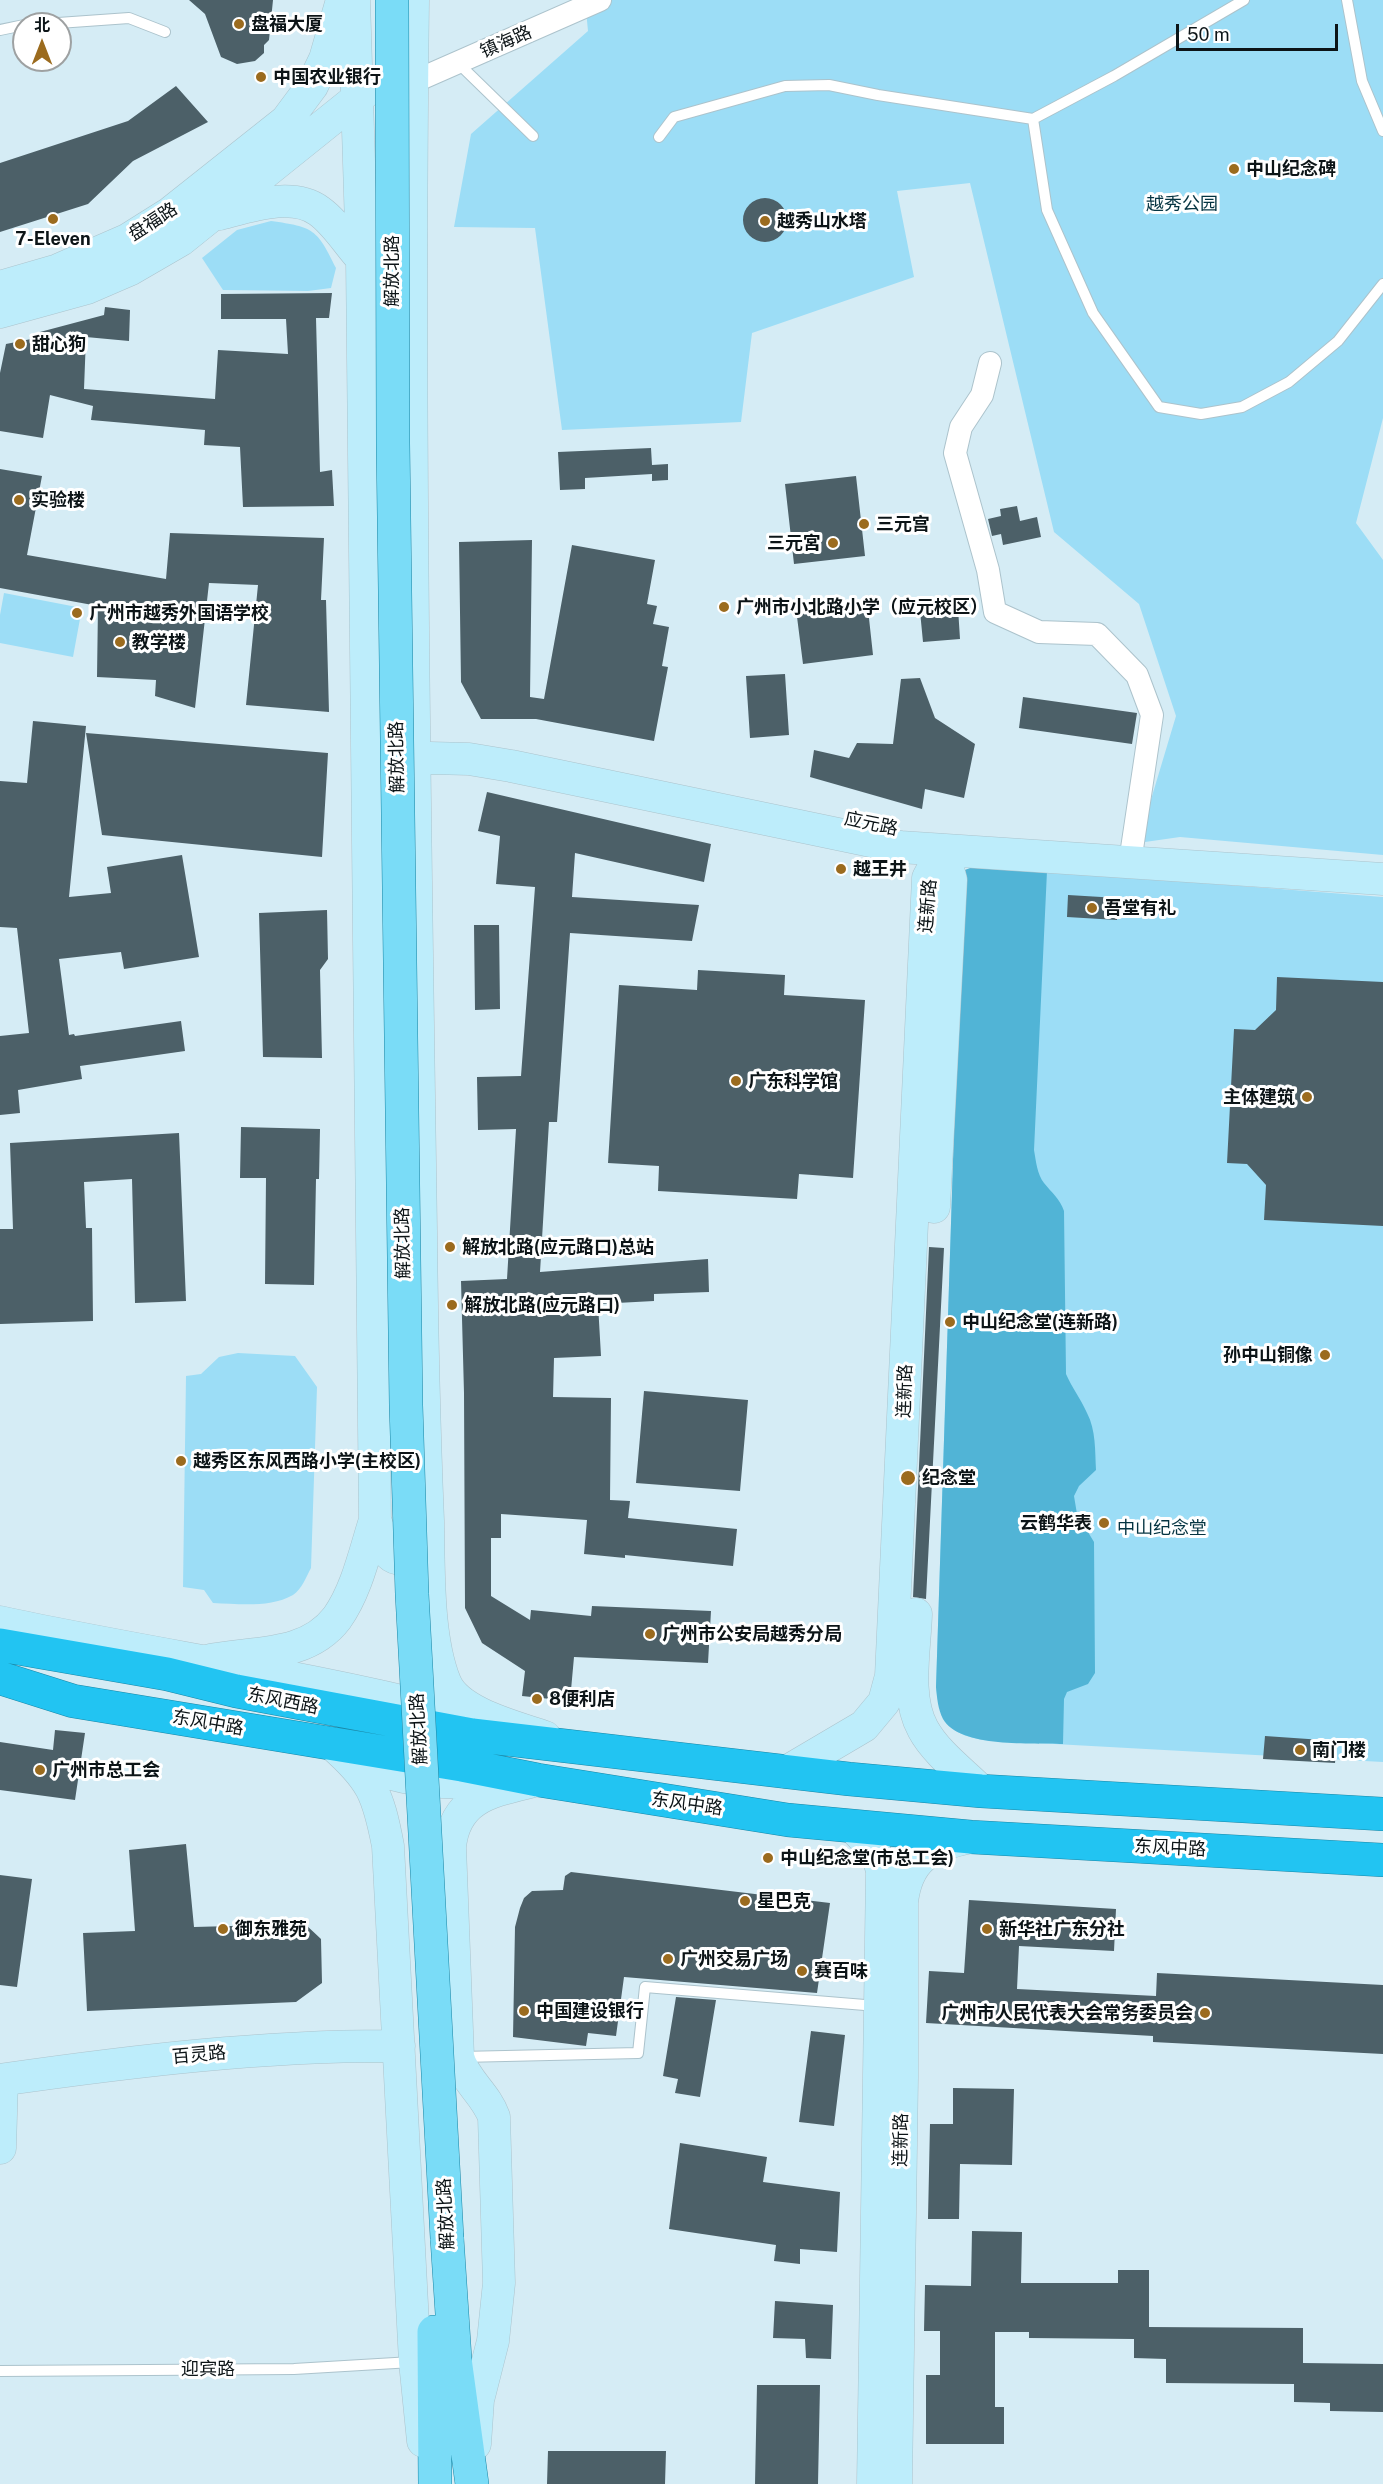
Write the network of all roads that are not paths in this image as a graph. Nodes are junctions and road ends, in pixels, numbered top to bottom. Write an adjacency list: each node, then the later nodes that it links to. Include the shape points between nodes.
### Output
1 (342, 0): 15 (main road, via 325,59 312,86)
2 (354, 0): 13 (main road, 解放北路)
3 (378, 0): 58 (main road, 解放北路, via 391,1350 402,1658)
4 (392, 0): 58 (main road, 解放北路, bridge, via 393,443 405,1393)
5 (413, 0): 12 (main road, 解放北路)
6 (600, 0): 11 (street, 镇海路)
7 (1244, 0): 14 (lane)
8 (1347, 0): 16 (lane, via 1362,81)
9 (72, 22): 10 (lane, via 129,18)
10 (165, 32)
11 (458, 63): 12 (street, 镇海路); 17 (lane)
12 (412, 68): 13 (main road); 19 (main road, 解放北路)
13 (351, 108): 15 (main road, via 310,113); 19 (main road, via 379,122 394,136 403,151); 20 (main road); 21 (main road, 解放北路)
14 (1033, 119): 18 (lane, via 829,85 785,86 674,117); 22 (lane, via 1047,210 1093,313 1159,407 1201,414 1242,407 1289,382 1338,341)
15 (286, 121): 23 (main road, 盘福路, via 170,213 127,240 58,270)
16 (1383, 131)
17 (533, 136)
18 (659, 137)
19 (410, 182): 26 (main road, 解放北路)
20 (210, 217): 21 (main road, via 273,203 309,206 324,215); 24 (main road, via 181,240 130,269 87,288)
21 (362, 260): 27 (main road, 解放北路)
22 (1383, 284)
23 (0, 287)
24 (0, 312)
25 (990, 363): 29 (street, via 982,396 961,428 955,453 988,570 995,612 1039,632 1097,634 1137,675 1152,715)
26 (414, 746): 27 (main road, 应元路); 28 (main road, 应元路, via 447,737 491,744 910,832); 32 (main road, 解放北路)
27 (366, 756): 31 (main road, 解放北路)
28 (943, 850): 29 (main road, 应元路); 45 (main road, 连新路, via 928,878 891,1676 884,1702 864,1726); 47 (main road, 连新路, via 951,880 914,1697 924,1731)
29 (1130, 862): 30 (main road, 应元路)
30 (1383, 879)
31 (375, 1520): 32 (main road, via 393,1556 414,1555); 37 (main road, 解放北路, via 347,1598 326,1630 295,1648)
32 (428, 1538): 44 (main road, 解放北路, via 434,1625 440,1665 449,1691 480,1713)
33 (0, 1612): 36 (main road)
34 (0, 1622): 36 (main road)
35 (0, 1645): 38 (highway, 东风西路)
36 (109, 1646): 37 (main road)
37 (206, 1661): 38 (main road, 解放北路); 44 (main road, via 436,1709)
38 (167, 1674): 44 (highway, 东风西路, via 438,1730)
39 (0, 1678): 42 (highway, 东风中路)
40 (0, 1690): 42 (main road)
41 (0, 1695): 42 (main road)
42 (73, 1701): 43 (highway, 东风中路)
43 (333, 1744): 46 (highway, 东风中路); 53 (main road, via 368,1779 385,1830 391,1872)
44 (569, 1746): 45 (highway)
45 (786, 1772): 47 (highway)
46 (538, 1780): 49 (highway, 东风中路); 54 (main road, via 479,1797 462,1813 451,1832 450,1910)
47 (981, 1791): 48 (highway)
48 (1383, 1814)
49 (854, 1828): 50 (highway, 东风中路); 52 (main road, 连新路, via 868,1841 882,1871)
50 (971, 1837): 51 (highway, 东风中路); 64 (main road, 连新路, via 942,1843 919,1860 907,1876 902,1902)
51 (1383, 1860)
52 (879, 2007): 54 (lane, via 645,1987 638,2053); 63 (main road, 连新路)
53 (399, 2046): 55 (main road, 百灵路, via 171,2057); 56 (main road)
54 (458, 2057): 56 (main road, via 428,2058 406,2072); 62 (main road, via 464,2073 483,2094 494,2117 499,2283 493,2341 478,2400)
55 (1, 2080): 57 (main road)
56 (401, 2083): 59 (main road)
57 (0, 2148)
58 (440, 2238): 61 (main road, 解放北路); 62 (main road, 解放北路)
59 (415, 2362): 60 (lane, 迎宾路, via 294,2369); 61 (main road, via 420,2428)
60 (0, 2371)
61 (432, 2484)
62 (474, 2484)
63 (873, 2484)
64 (896, 2484)

